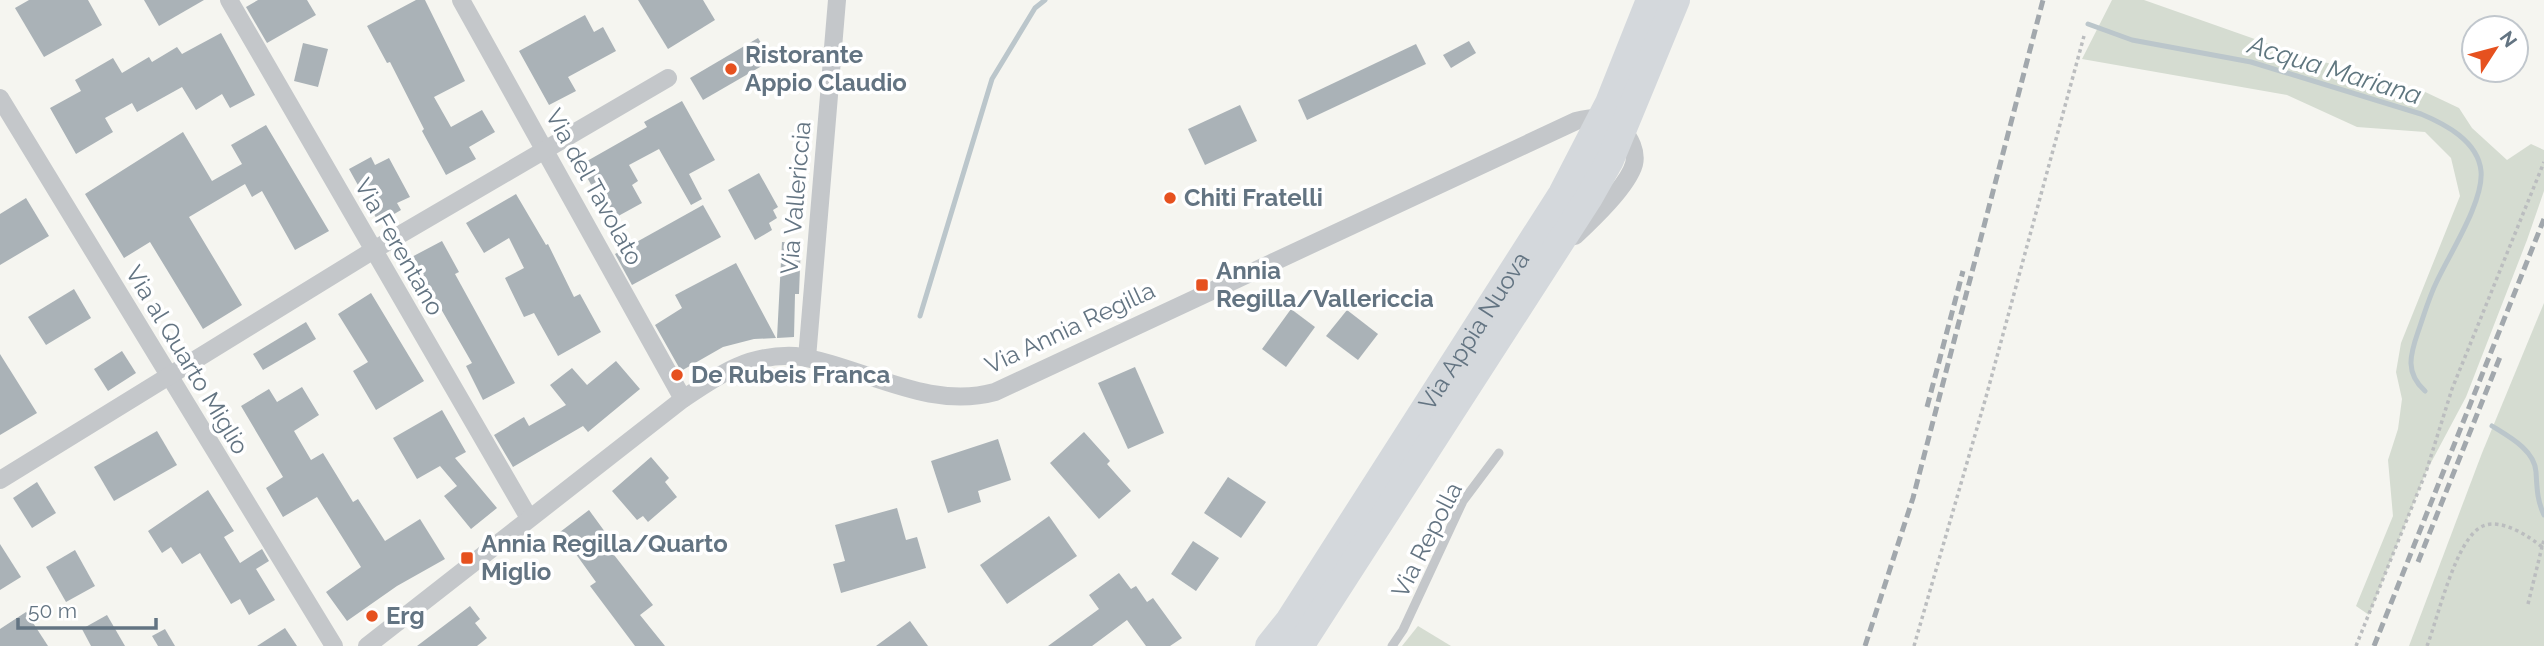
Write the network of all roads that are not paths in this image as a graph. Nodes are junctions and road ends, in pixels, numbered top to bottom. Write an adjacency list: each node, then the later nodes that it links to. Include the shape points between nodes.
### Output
1 (229, 0): 10 (street, Via Ferentano)
2 (461, 0): 9 (street, Via del Tavolato)
3 (837, 0): 11 (street, Via Vallericcia)
4 (1650, 0): 8 (main road, Via Appia Nuova)
5 (1676, 0): 8 (main road, Via Appia Nuova)
6 (668, 78): 9 (street)
7 (0, 98): 12 (street, Via al Quarto Miglio)
8 (1613, 124): 11 (street, Via Annia Regilla, via 1576,121 995,391 974,395 923,391); 19 (main road, Via Appia Nuova, via 1562,194); 20 (main road, Via Appia Nuova, via 1605,170)
9 (545, 149): 10 (street); 13 (street, Via del Tavolato)
10 (372, 251): 12 (street); 16 (street, Via Ferentano)
11 (807, 358): 13 (street, Via Annia Regilla, via 775,356 742,363)
12 (169, 376): 15 (street); 17 (street, Via al Quarto Miglio)
13 (683, 398): 16 (street, Via Annia Regilla)
14 (1499, 453): 21 (lane, Via Repolla, via 1463,502)
15 (0, 480)
16 (529, 518): 18 (street, Via Annia Regilla)
17 (334, 646)
18 (367, 646)
19 (1269, 646)
20 (1300, 646)
21 (1392, 646)

